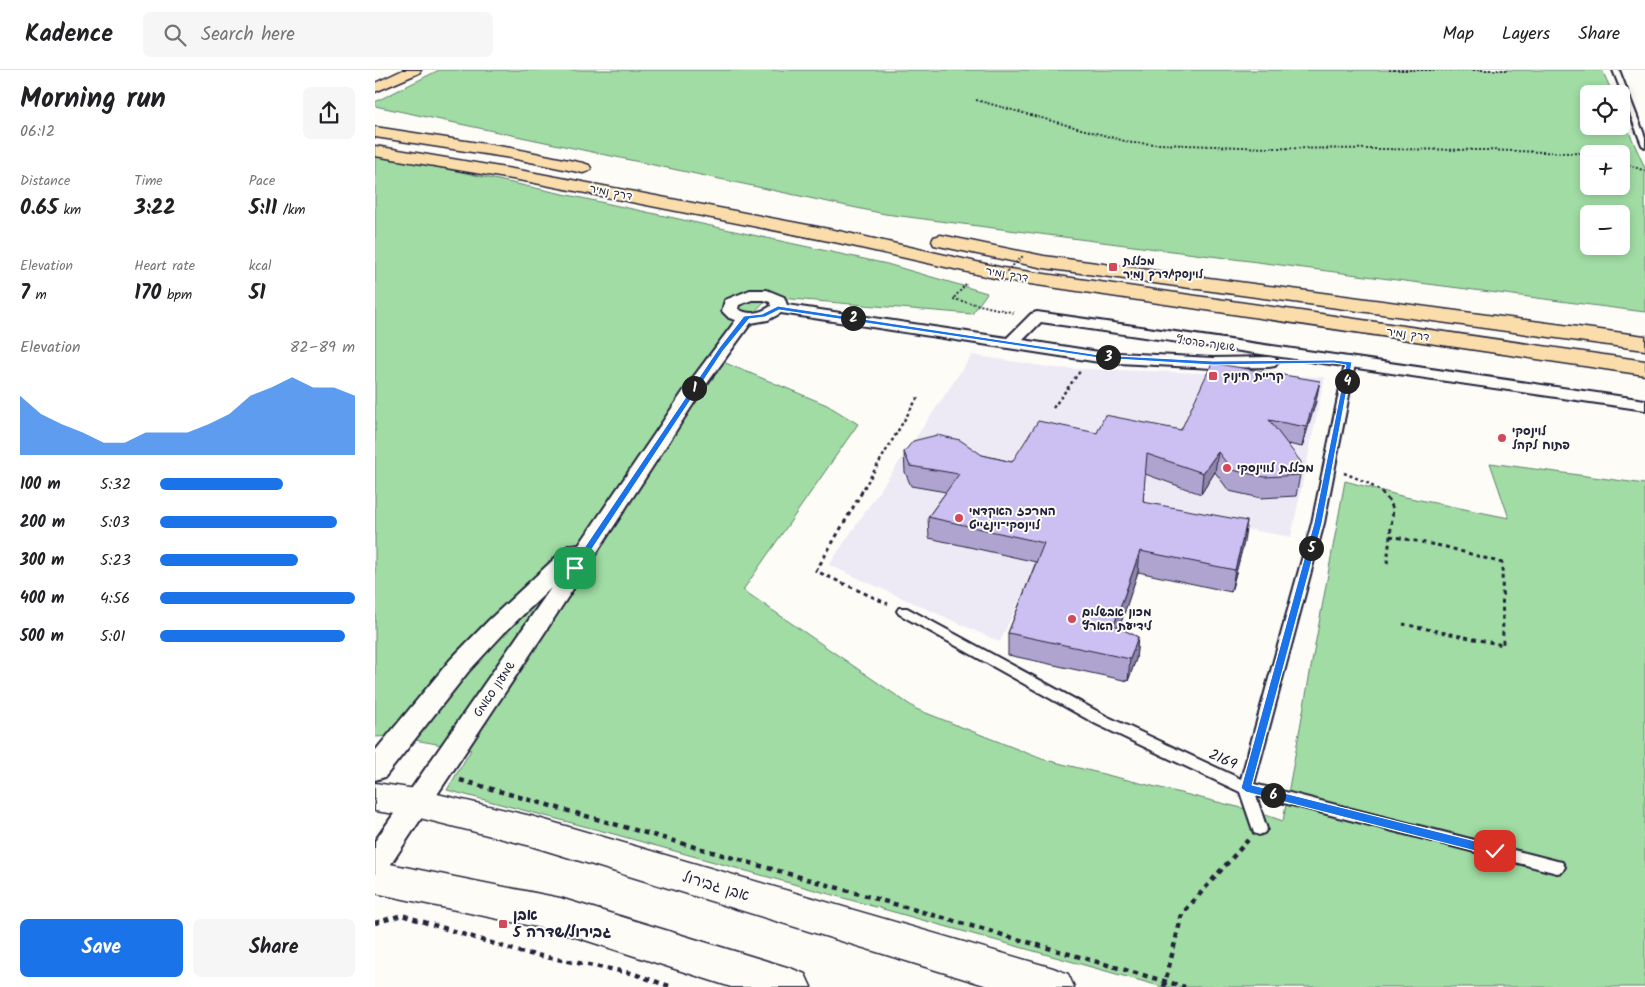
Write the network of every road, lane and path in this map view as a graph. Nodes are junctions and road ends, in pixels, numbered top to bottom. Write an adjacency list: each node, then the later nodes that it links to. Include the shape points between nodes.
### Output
1 (413, 70): 5 (highway)
2 (1389, 70): 3 (path)
3 (1509, 70)
4 (1616, 70): 10 (lane)
5 (375, 88)
6 (976, 100): 12 (path, via 1132,142 1268,148)
7 (375, 128): 9 (highway)
8 (375, 132): 9 (highway, דרך נמיר)
9 (425, 139): 14 (highway, דרך נמיר)
10 (1645, 145)
11 (375, 151): 26 (highway, דרך נמיר, via 530,177 839,237 1003,274)
12 (1580, 153)
13 (1630, 165): 15 (path)
14 (597, 170)
15 (1645, 171)
16 (826, 217): 24 (highway, דרך נמיר, via 1044,262)
17 (1024, 255): 18 (path, bridge)
18 (1001, 276)
19 (970, 279): 22 (path, via 953,299)
20 (778, 308): 21 (street, via 763,316); 21 (street, via 778,300 767,295 743,297 731,303 729,307 733,314); 23 (street)
21 (747, 317): 30 (street, שמעון סאמט, via 695,387)
22 (1037, 317): 23 (street); 25 (street, שושנה פרסיץ)
23 (1012, 342): 25 (street, via 1099,356 1203,363)
24 (1645, 343)
25 (1342, 363): 28 (street, שושנה פרסיץ); 29 (lane)
26 (1645, 368)
27 (918, 397): 33 (path, via 816,571)
28 (1645, 405)
29 (1329, 468): 31 (path, via 1356,477 1385,496 1393,510); 37 (lane, via 1318,523)
30 (611, 512): 35 (street, שמעון סאמט, via 459,666); 36 (street, שמעון סאמט)
31 (1390, 536): 32 (path); 34 (path, via 1502,563 1503,645)
32 (1387, 564)
33 (903, 611): 37 (lane, 2169, via 1101,720)
34 (1403, 624)
35 (375, 770)
36 (426, 788): 38 (street, אבן גבירול); 40 (street, שמעון סאמט); 44 (path); 47 (street, אבן גבירול, via 531,831)
37 (1246, 788): 39 (lane); 41 (lane, 2169)
38 (375, 797)
39 (1259, 829): 44 (path, via 1182,914)
40 (375, 864)
41 (1557, 867)
42 (375, 877): 46 (street, via 560,915)
43 (375, 923): 45 (path, via 402,915 519,952 631,973)
44 (1165, 981): 48 (path); 49 (path)
45 (672, 987)
46 (790, 987)
47 (1053, 987)
48 (1164, 987)
49 (1185, 987)

